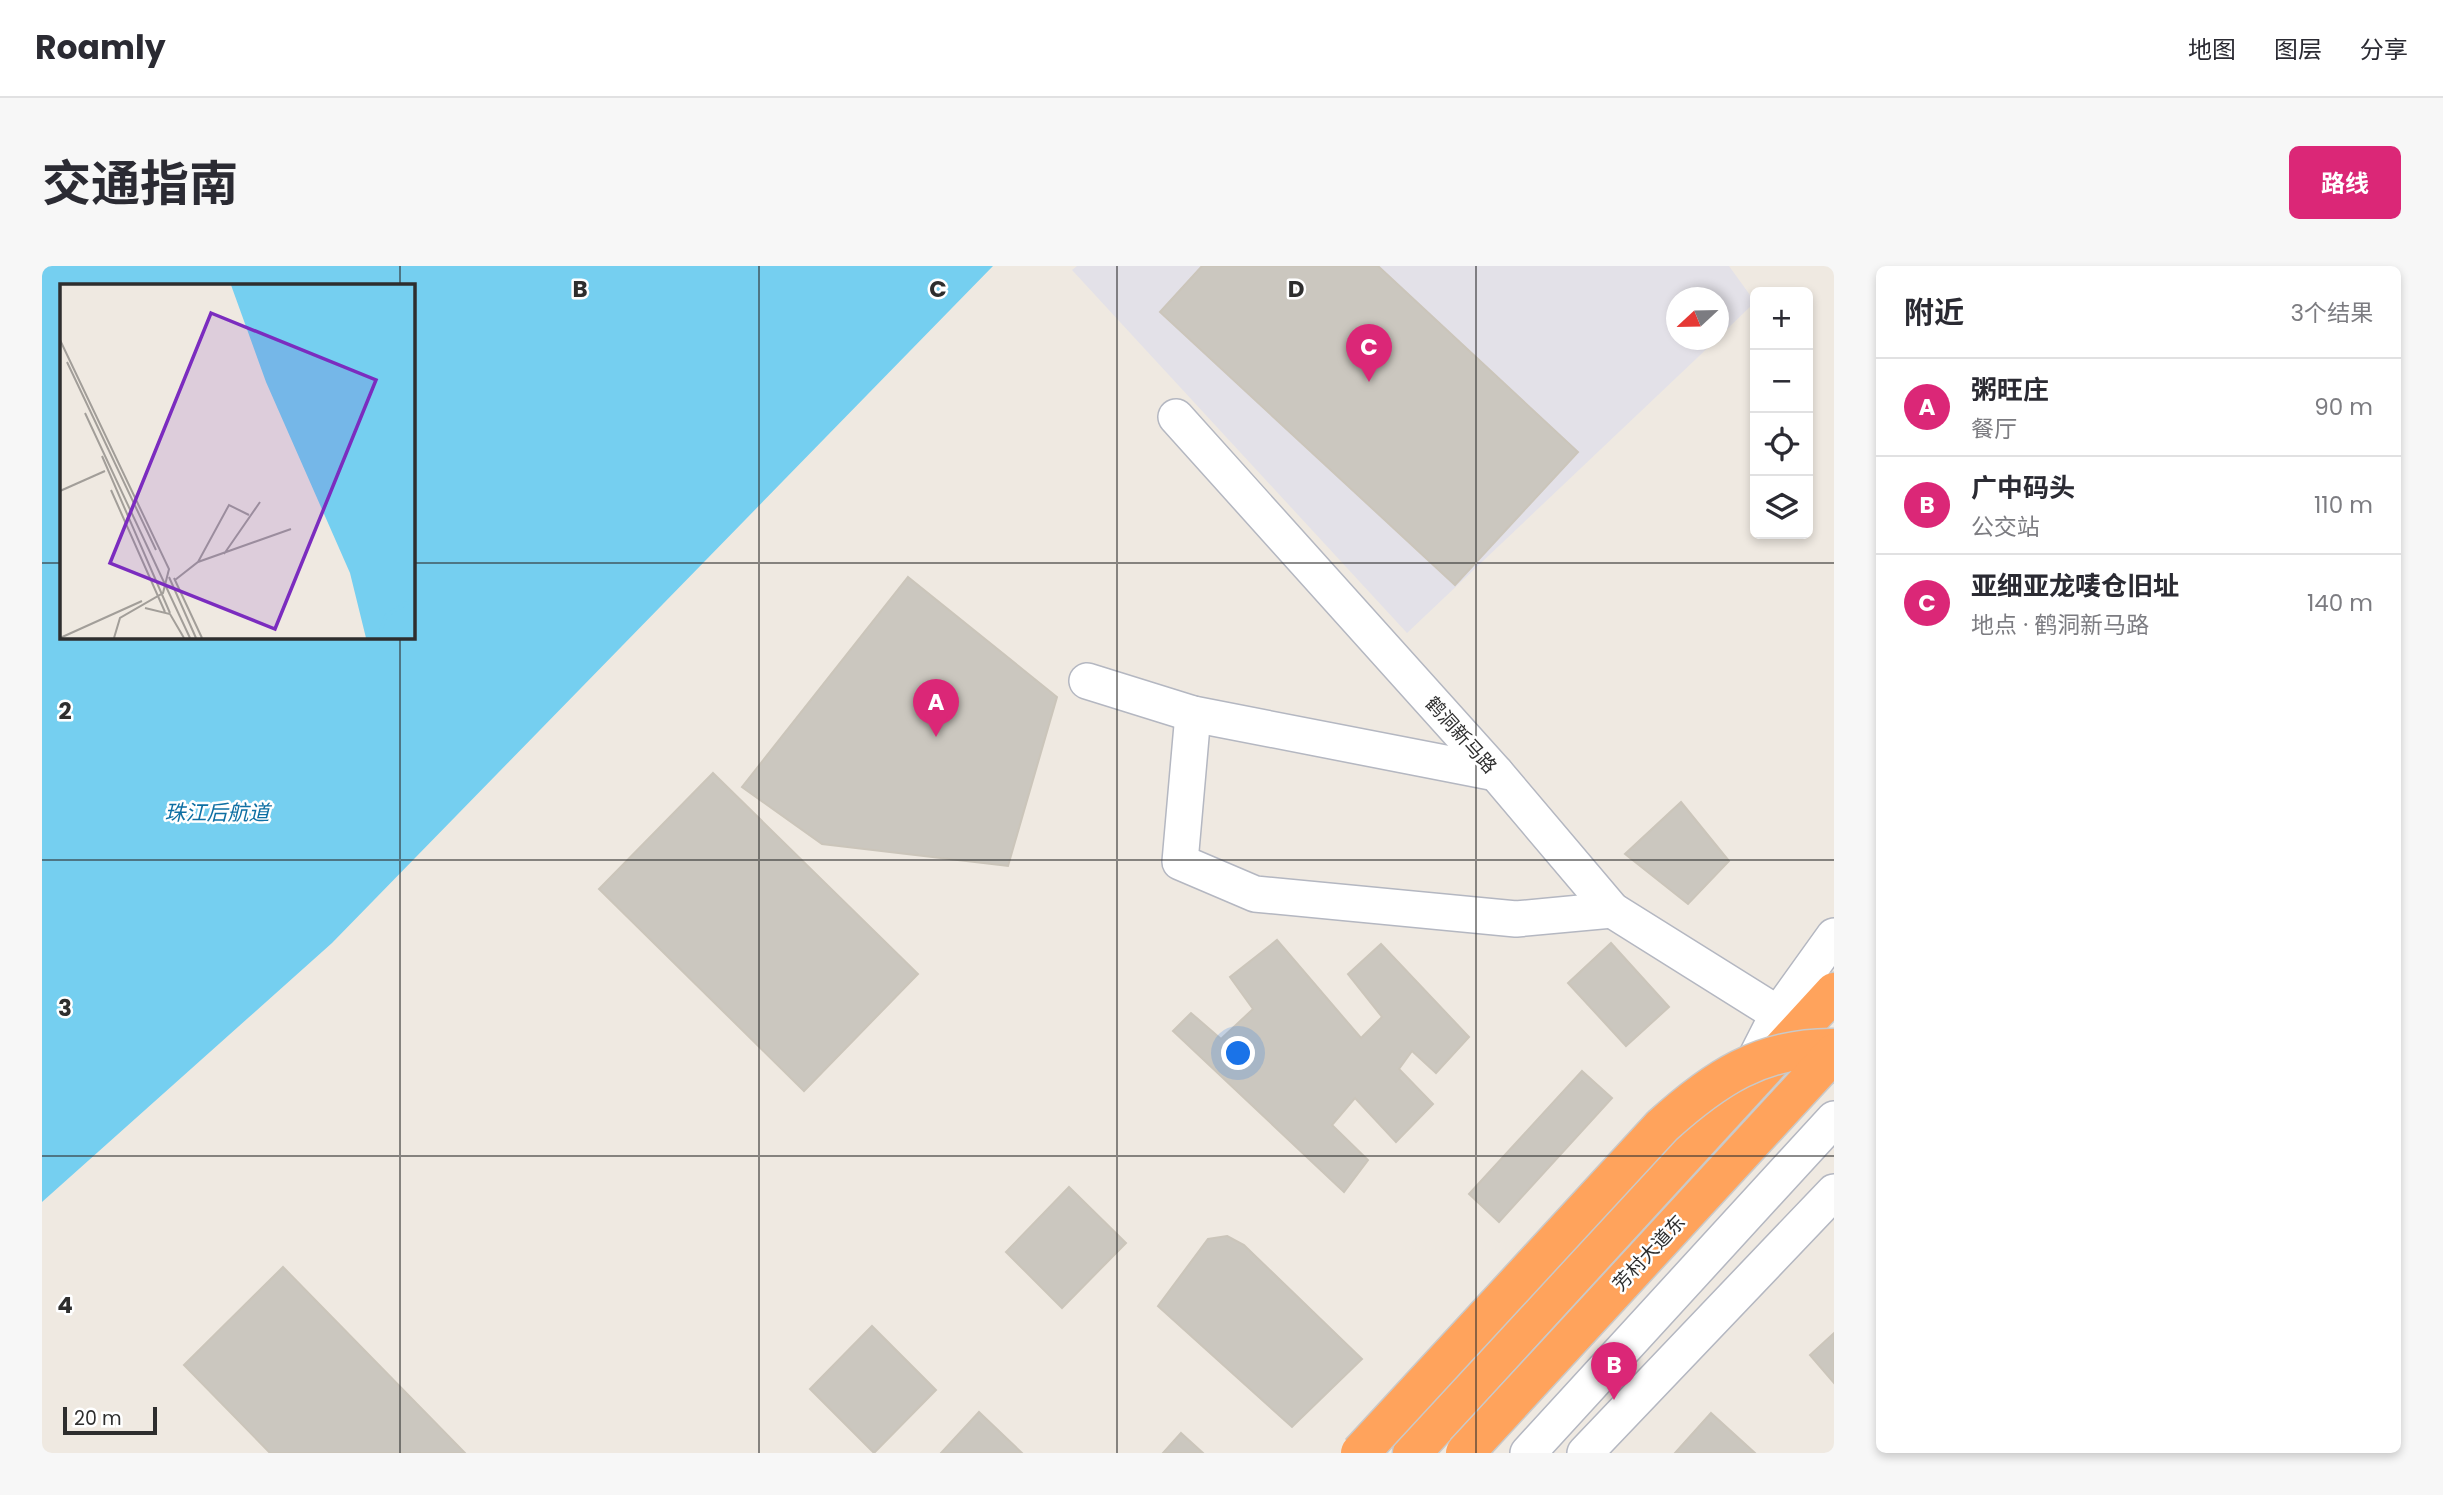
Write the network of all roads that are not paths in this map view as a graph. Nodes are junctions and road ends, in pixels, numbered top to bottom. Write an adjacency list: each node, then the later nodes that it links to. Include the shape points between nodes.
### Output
1 (1176, 417): 4 (street, 鹤洞新马路)
2 (1087, 681): 3 (street)
3 (1193, 714): 4 (street); 5 (street, via 1180,862 1255,894 1516,919)
4 (1496, 773): 5 (street, 鹤洞新马路)
5 (1612, 910): 8 (street, 鹤洞新马路)
6 (1834, 936): 8 (street, 芳村大道东)
7 (1834, 992): 10 (highway, 芳村大道东)
8 (1778, 1014): 10 (street, 芳村大道东)
9 (1834, 1051): 13 (highway, bridge, via 1804,1049 1769,1056 1724,1077 1680,1110); 15 (highway, 芳村大道东, bridge)
10 (1732, 1102): 14 (highway, 芳村大道东)
11 (1834, 1119): 16 (street)
12 (1834, 1192): 17 (street)
13 (1360, 1453)
14 (1412, 1453)
15 (1465, 1453)
16 (1528, 1453)
17 (1584, 1453)

